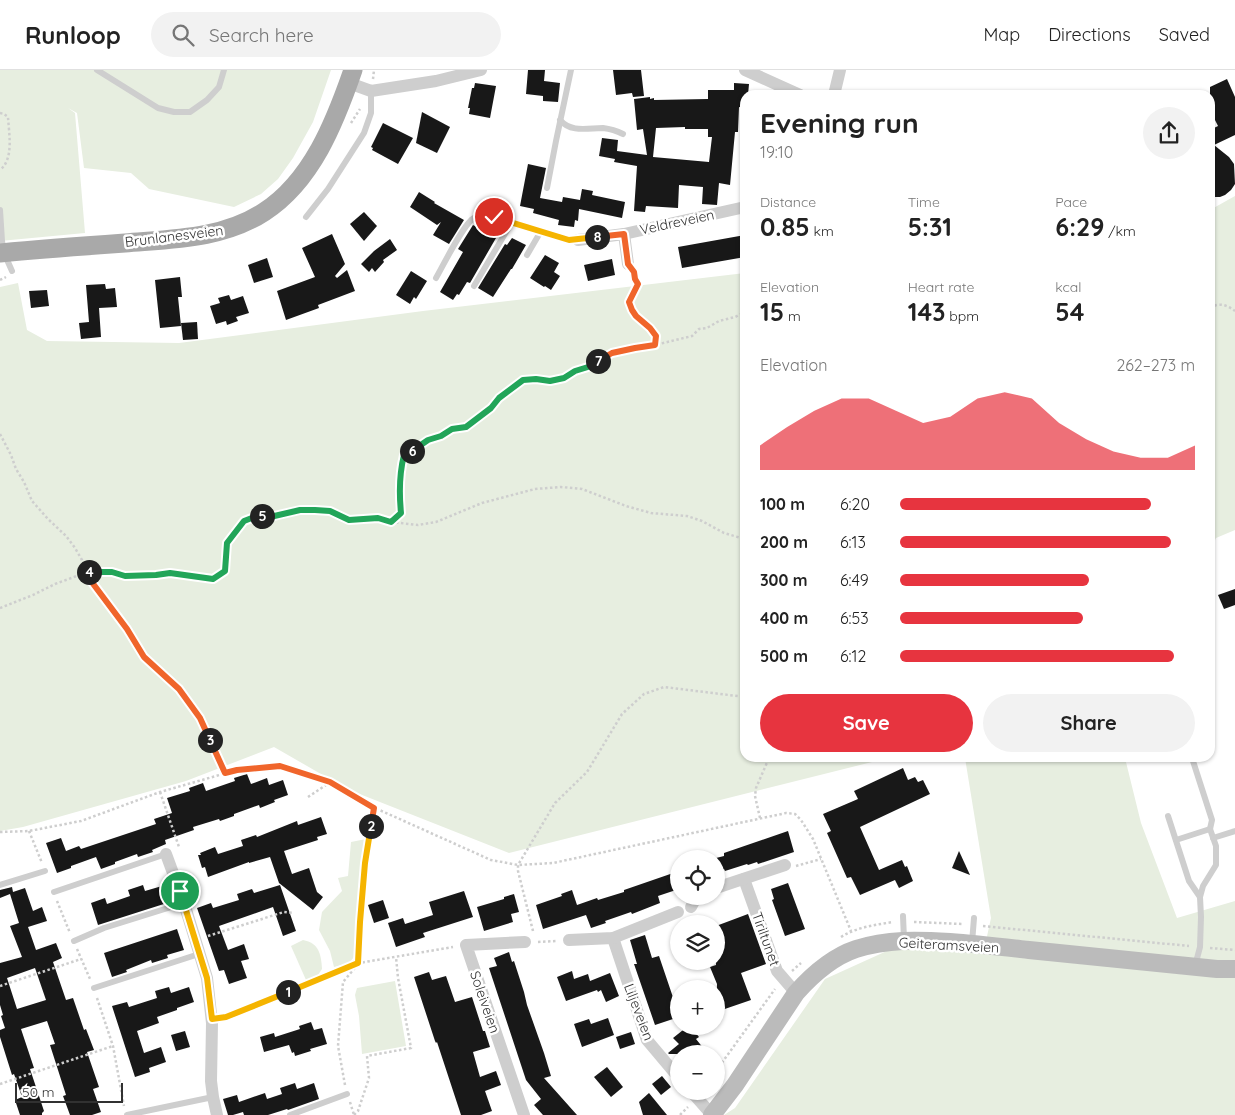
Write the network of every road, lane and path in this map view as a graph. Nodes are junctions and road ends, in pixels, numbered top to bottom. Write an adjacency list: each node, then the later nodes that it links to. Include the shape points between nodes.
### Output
1 (96, 70): 2 (lane, via 158,108 190,112 208,100 219,87)
2 (224, 70)
3 (481, 70): 10 (street)
4 (571, 70): 12 (lane)
5 (745, 70): 8 (street)
6 (840, 70): 9 (street)
7 (351, 76): 10 (street); 23 (main road, Brunlanesveien, via 328,131 302,176 281,199 248,221 218,232 182,238)
8 (789, 90)
9 (835, 90)
10 (371, 91): 18 (lane, via 371,113 364,133)
11 (0, 113): 14 (path, via 8,117 9,146 7,162)
12 (560, 120): 13 (lane, via 574,129 613,129); 15 (lane)
13 (623, 134)
14 (0, 170)
15 (547, 188)
16 (740, 208): 21 (street, Veldreveien)
17 (0, 210): 23 (lane)
18 (306, 217)
19 (512, 222): 20 (lane); 27 (lane, via 486,216 471,220); 28 (lane)
20 (541, 231): 22 (lane); 24 (lane)
21 (624, 234): 22 (street, Veldreveien); 25 (street)
22 (578, 240)
23 (2, 253): 26 (lane)
24 (526, 255)
25 (628, 264): 32 (path, via 638,284 629,302 632,310 656,336)
26 (12, 271)
27 (436, 278)
28 (474, 286)
29 (1215, 305): 30 (path, via 1229,306)
30 (1235, 311)
31 (740, 314): 32 (path, via 699,329 692,336)
32 (655, 345): 34 (path, via 612,353 564,378 523,380 466,427 452,429 404,455 399,485 401,513)
33 (0, 434): 36 (path, via 32,501 75,548)
34 (391, 522): 35 (path, via 418,525 436,522 482,503 535,489 561,486 582,489 651,513 687,516); 36 (path, via 378,518 349,520 330,511 315,510 257,516 244,521 227,543 225,571 213,579 170,573 125,576 112,572)
35 (740, 537)
36 (85, 573): 37 (path); 41 (path, via 144,657 179,689 200,718)
37 (0, 608)
38 (740, 696): 57 (path, via 664,687 644,694 622,714 588,772 556,803)
39 (767, 762): 47 (path, via 756,788)
40 (1193, 762): 48 (lane, via 1212,820)
41 (225, 773): 42 (path, via 280,766); 43 (path)
42 (330, 782): 44 (path); 45 (path)
43 (160, 792): 49 (path, via 81,821); 54 (path)
44 (308, 797)
45 (374, 808): 57 (path, via 491,860); 83 (path, via 365,863)
46 (1168, 816): 53 (lane)
47 (760, 818): 56 (path, via 794,814 802,820); 57 (path, via 553,863)
48 (1210, 829): 52 (lane); 53 (lane)
49 (29, 831): 51 (path); 59 (path)
50 (1235, 831): 52 (lane)
51 (0, 832)
52 (1213, 838): 64 (lane, via 1216,865)
53 (1176, 840): 64 (lane, via 1189,881)
54 (179, 847)
55 (166, 854): 63 (lane); 65 (street)
56 (822, 859): 58 (path); 68 (path, via 851,931)
57 (518, 865): 75 (path)
58 (784, 866): 60 (street)
59 (45, 871): 61 (lane)
60 (744, 879): 62 (street); 89 (street, Tiriltunet, via 777,971)
61 (0, 885)
62 (725, 885)
63 (54, 892): 74 (path)
64 (1200, 897): 78 (lane)
65 (184, 903): 71 (street); 74 (lane)
66 (678, 912): 70 (street)
67 (294, 913): 71 (path, via 284,912)
68 (903, 919): 69 (path, via 949,923); 73 (lane)
69 (974, 921): 76 (lane); 78 (path)
70 (612, 938): 72 (street); 92 (street, Liljeveien, via 647,1040)
71 (195, 940): 80 (street)
72 (569, 940): 75 (path)
73 (904, 940): 76 (street, Geiteramsveien); 89 (street, Geiteramsveien, via 854,950 827,964)
74 (74, 941): 82 (path)
75 (530, 942): 77 (street)
76 (972, 944): 84 (street, Geiteramsveien)
77 (466, 945): 81 (path); 102 (street, Soleiveien)
78 (1200, 947): 79 (path); 84 (lane)
79 (1235, 950)
80 (199, 954): 88 (lane); 90 (street, via 207,978)
81 (396, 957): 83 (path); 101 (path, via 410,1048 368,1056 369,1078)
82 (82, 959): 87 (path); 88 (path)
83 (358, 963): 86 (path); 94 (path, via 343,982 339,1028 338,1046)
84 (1195, 967): 85 (street, Geiteramsveien)
85 (1235, 969)
86 (330, 974): 90 (lane, via 226,1017)
87 (0, 986)
88 (94, 988): 91 (path)
89 (796, 993): 103 (street, Geiteramsveien)
90 (212, 1019): 95 (street)
91 (113, 1046): 93 (path); 97 (path)
92 (670, 1067)
93 (0, 1084)
94 (347, 1094): 100 (lane); 101 (path)
95 (212, 1097): 98 (lane); 99 (street)
96 (699, 1100): 103 (street)
97 (124, 1106)
98 (128, 1115)
99 (217, 1115)
100 (290, 1115)
101 (354, 1115)
102 (524, 1115)
103 (712, 1115)

